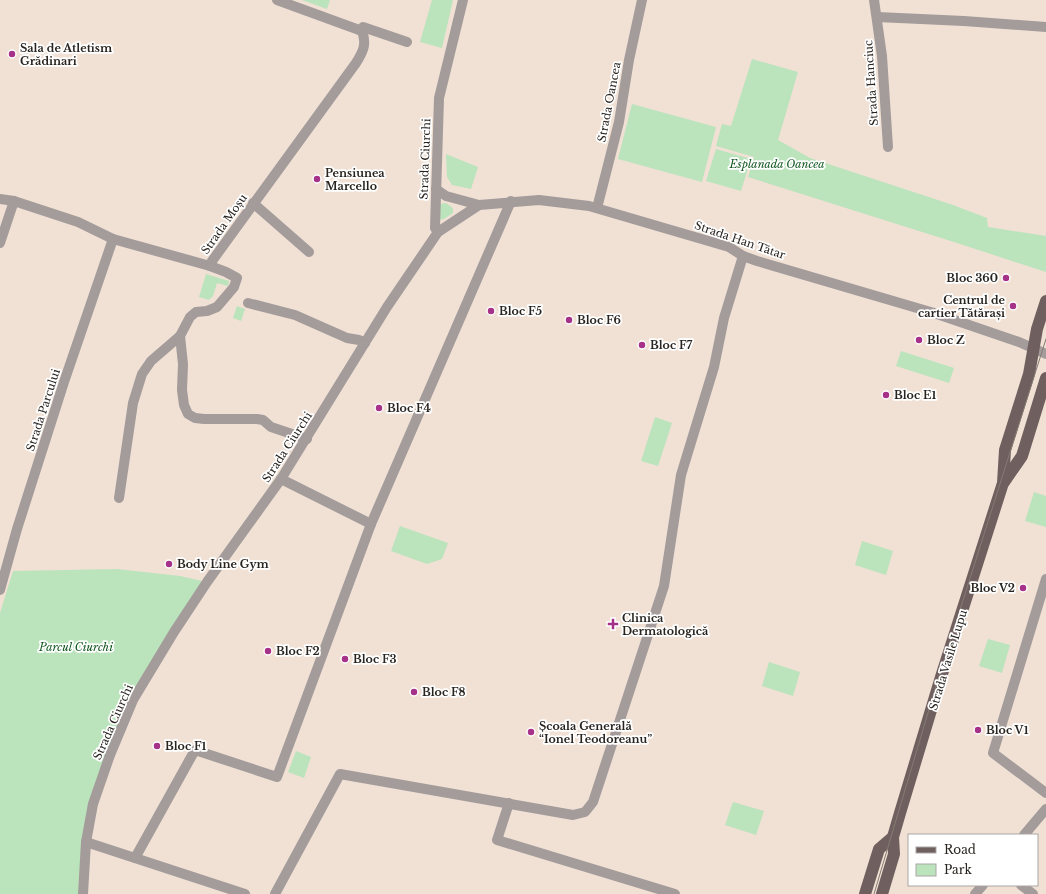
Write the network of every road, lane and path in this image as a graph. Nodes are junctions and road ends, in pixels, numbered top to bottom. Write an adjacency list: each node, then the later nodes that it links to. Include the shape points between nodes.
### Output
1 (277, 0): 7 (street)
2 (463, 0): 10 (street, Strada Ciurchi, via 439,98)
3 (642, 0): 16 (street, Strada Oancea, via 619,122)
4 (874, 0): 5 (street, Strada Hanciuc)
5 (877, 17): 6 (street); 9 (street, Strada Hanciuc)
6 (1044, 27)
7 (362, 31): 8 (street, via 364,27); 14 (street, Strada Moșu, via 363,52)
8 (407, 42)
9 (888, 146)
10 (436, 189): 15 (street, via 446,196); 17 (street, Strada Ciurchi, via 435,228)
11 (0, 199): 12 (street)
12 (14, 201): 18 (street, via 78,222); 19 (street)
13 (511, 201): 15 (street, Strada Han Tătar); 16 (street, Strada Han Tătar, via 566,202); 34 (street)
14 (253, 203): 20 (street); 22 (street, Strada Moșu)
15 (479, 205): 17 (street, Strada Han Tătar)
16 (597, 208): 21 (street, Strada Han Tătar, via 729,247)
17 (438, 232): 26 (street, Strada Ciurchi)
18 (113, 239): 22 (street); 35 (street, Strada Parcului)
19 (0, 243)
20 (309, 252)
21 (743, 256): 27 (street, Strada Han Tătar, via 934,313); 39 (street, via 724,318 714,368 681,475 664,586 593,802 585,812 573,815)
22 (210, 266): 25 (street, Strada Moșu, via 237,278 234,287 217,307 196,312 190,317)
23 (1046, 301): 27 (main road, Strada Vasile Lupu)
24 (248, 303): 26 (street, via 295,314 347,338)
25 (180, 336): 30 (street, via 182,390 188,414 204,419 263,420 271,427); 33 (street, Strada Moșu, via 151,361 142,374 133,403)
26 (365, 343): 30 (street, Strada Ciurchi)
27 (1034, 349): 28 (street, Strada Han Tătar); 32 (main road, Strada Vasile Lupu, via 1029,374 1004,450)
28 (1046, 354)
29 (1046, 378): 32 (main road, Strada Vasile Lupu, via 1022,456)
30 (306, 439): 31 (street, Strada Ciurchi)
31 (281, 479): 34 (street); 43 (street, Strada Ciurchi, via 207,582 133,700 93,804)
32 (1003, 483): 42 (main road, Strada Vasile Lupu)
33 (119, 498)
34 (372, 524): 44 (street, via 277,777 195,750)
35 (3, 569): 37 (street, Strada Parcului)
36 (1046, 580): 38 (street, via 993,753)
37 (0, 590)
38 (1046, 794)
39 (509, 803): 49 (street, via 340,774); 50 (street, via 497,840)
40 (1046, 809): 41 (street)
41 (1025, 834)
42 (893, 837): 51 (main road, Strada Vasile Lupu, via 880,850); 52 (main road, Strada Vasile Lupu, via 894,854)
43 (86, 842): 44 (street); 47 (street, Strada Ciurchi)
44 (135, 858): 48 (street)
45 (982, 886): 53 (street)
46 (1022, 886): 54 (street)
47 (83, 894)
48 (245, 894)
49 (275, 894)
50 (675, 894)
51 (865, 894)
52 (882, 894)
53 (975, 894)
54 (1032, 894)

